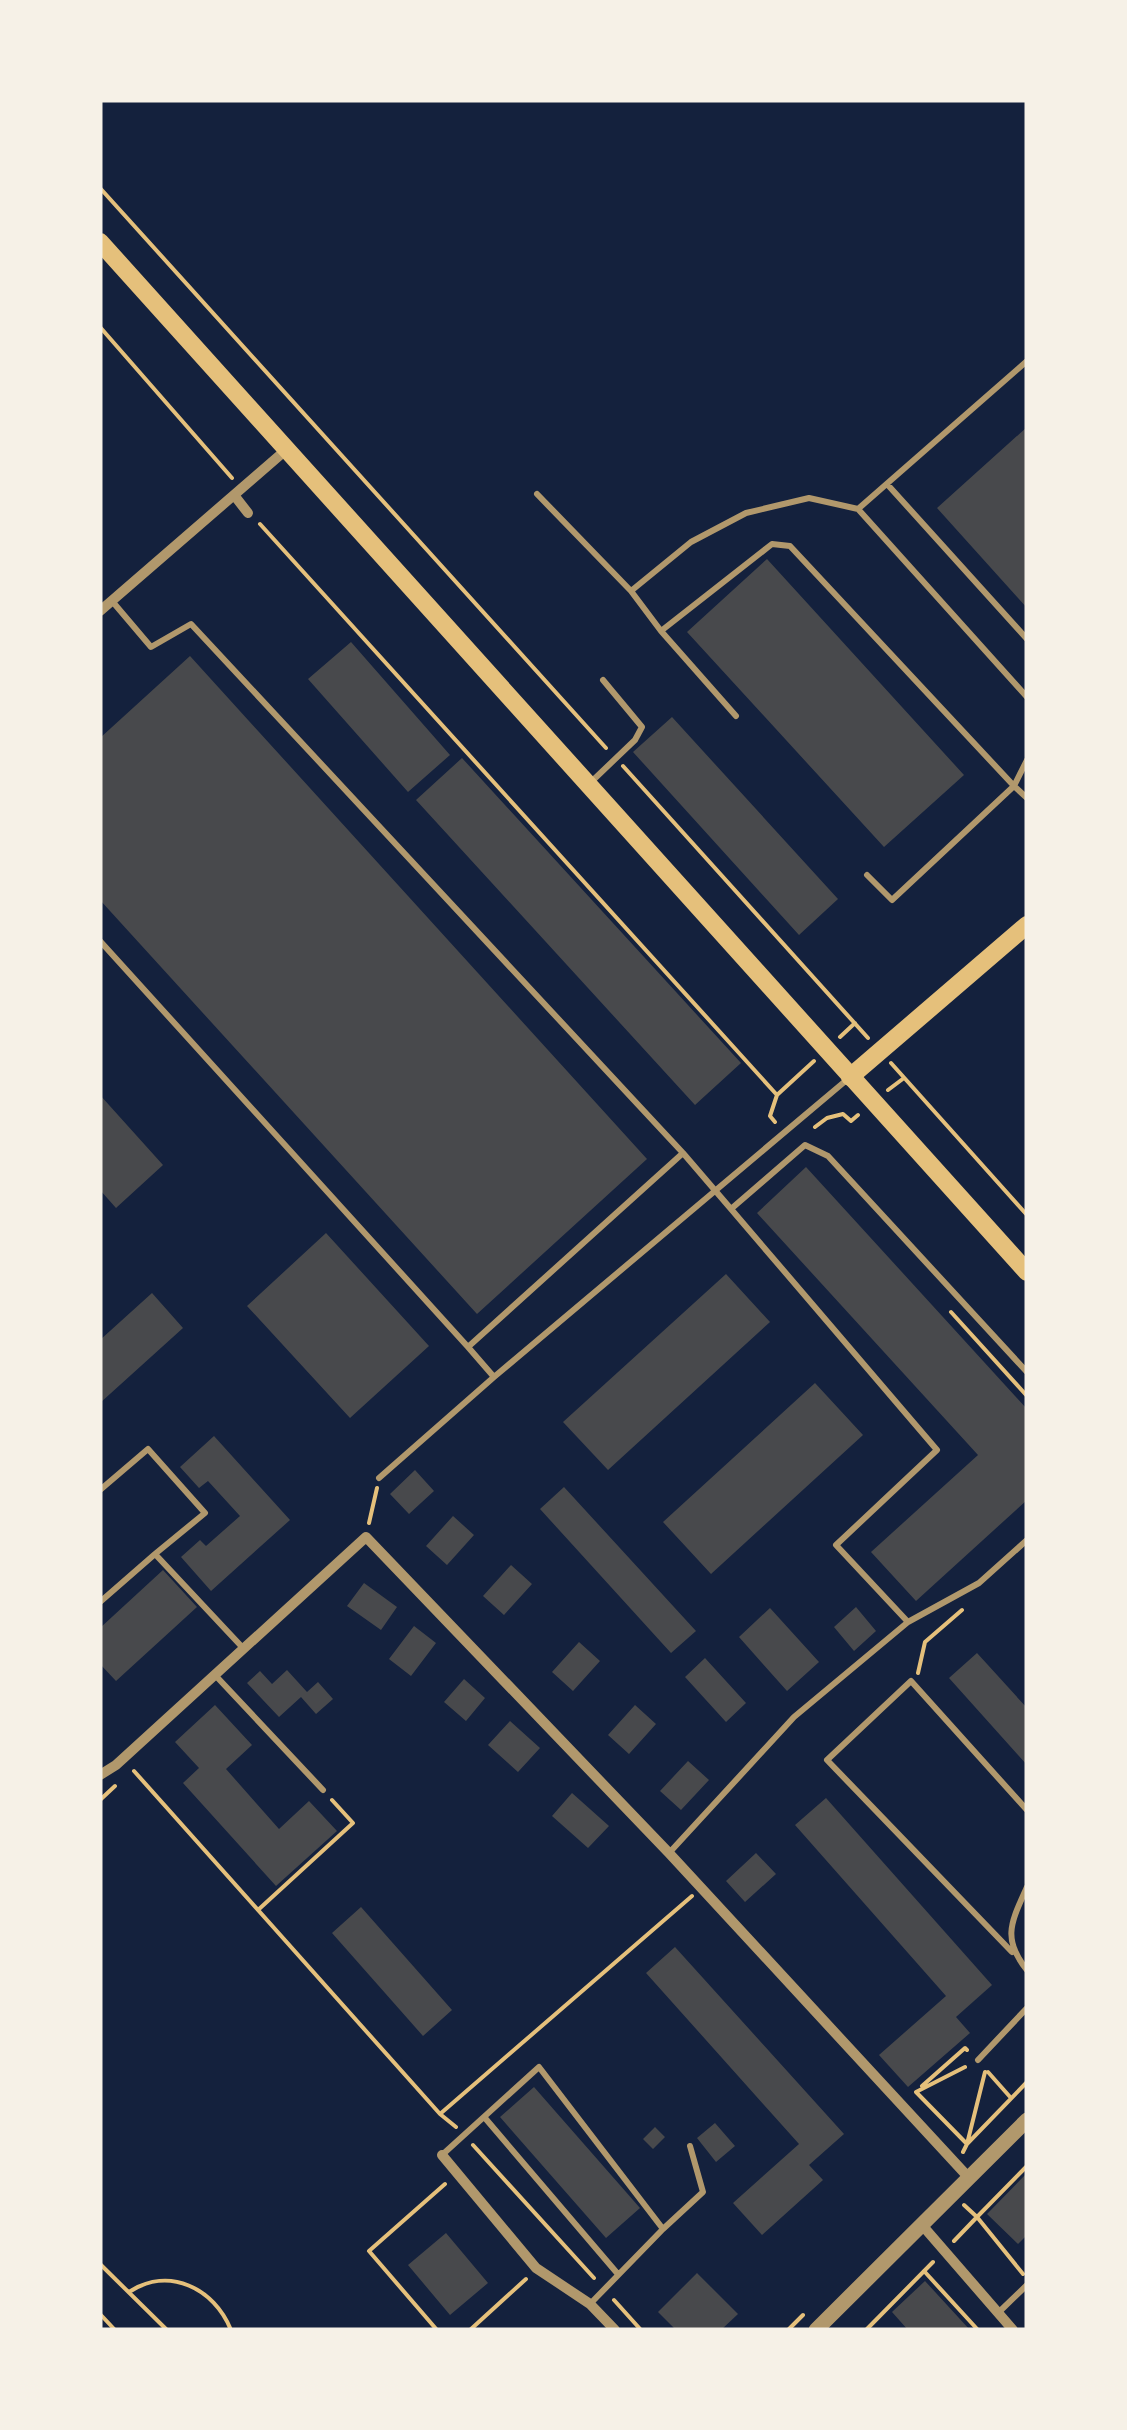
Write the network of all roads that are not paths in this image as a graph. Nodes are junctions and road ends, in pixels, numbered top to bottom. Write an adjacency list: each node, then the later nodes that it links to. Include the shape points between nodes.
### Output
1 (100, 242): 3 (main road)
2 (1027, 361): 4 (lane)
3 (287, 449): 5 (street); 18 (main road)
4 (886, 484): 7 (lane); 13 (lane)
5 (237, 492): 8 (street); 10 (street)
6 (538, 494): 9 (lane)
7 (858, 508): 9 (lane, via 810,498 746,513 691,542); 15 (lane)
8 (253, 516)
9 (631, 591): 12 (lane)
10 (112, 601): 11 (street); 25 (lane, via 151,647 190,624)
11 (100, 611)
12 (661, 631): 16 (lane); 19 (lane, via 772,544 790,546)
13 (1027, 639)
14 (604, 680): 18 (lane, via 642,727)
15 (1027, 697)
16 (736, 716)
17 (1027, 760): 19 (lane)
18 (588, 785): 24 (main road)
19 (1014, 786): 20 (lane); 21 (lane, via 892,900)
20 (1027, 798)
21 (867, 876)
22 (1027, 925): 24 (main road)
23 (100, 941): 29 (lane)
24 (850, 1077): 26 (lane); 28 (main road)
25 (683, 1153): 26 (lane); 29 (lane)
26 (714, 1190): 27 (lane); 31 (lane)
27 (732, 1209): 30 (lane, via 800,1147 828,1156); 37 (lane, via 937,1450 836,1545)
28 (1026, 1270)
29 (468, 1347): 31 (lane)
30 (1027, 1372)
31 (494, 1377): 32 (lane)
32 (379, 1478)
33 (100, 1490): 35 (lane, via 148,1450 205,1514)
34 (1027, 1540): 37 (lane, via 979,1584)
35 (156, 1554): 36 (lane); 38 (lane)
36 (100, 1602)
37 (908, 1622): 43 (lane, via 794,1717)
38 (244, 1648): 39 (street); 43 (street, via 366,1537)
39 (216, 1676): 40 (street); 41 (lane)
40 (100, 1775)
41 (323, 1790)
42 (1027, 1810): 45 (lane, via 911,1680 827,1760)
43 (669, 1853): 53 (street)
44 (1027, 1887): 45 (lane, via 1012,1920)
45 (1012, 1952): 46 (lane)
46 (1027, 1970)
47 (1027, 2008): 48 (lane)
48 (978, 2060)
49 (485, 2118): 52 (lane); 55 (lane, via 539,2067); 56 (lane)
50 (1027, 2120): 53 (street)
51 (690, 2146): 55 (lane, via 704,2192)
52 (442, 2154): 58 (street, via 536,2268)
53 (970, 2179): 54 (street)
54 (922, 2225): 59 (street); 61 (street)
55 (662, 2229): 56 (lane)
56 (618, 2273): 58 (lane)
57 (1027, 2282): 59 (lane)
58 (590, 2304): 60 (street)
59 (998, 2313): 62 (street)
60 (614, 2330)
61 (816, 2330)
62 (1013, 2330)

